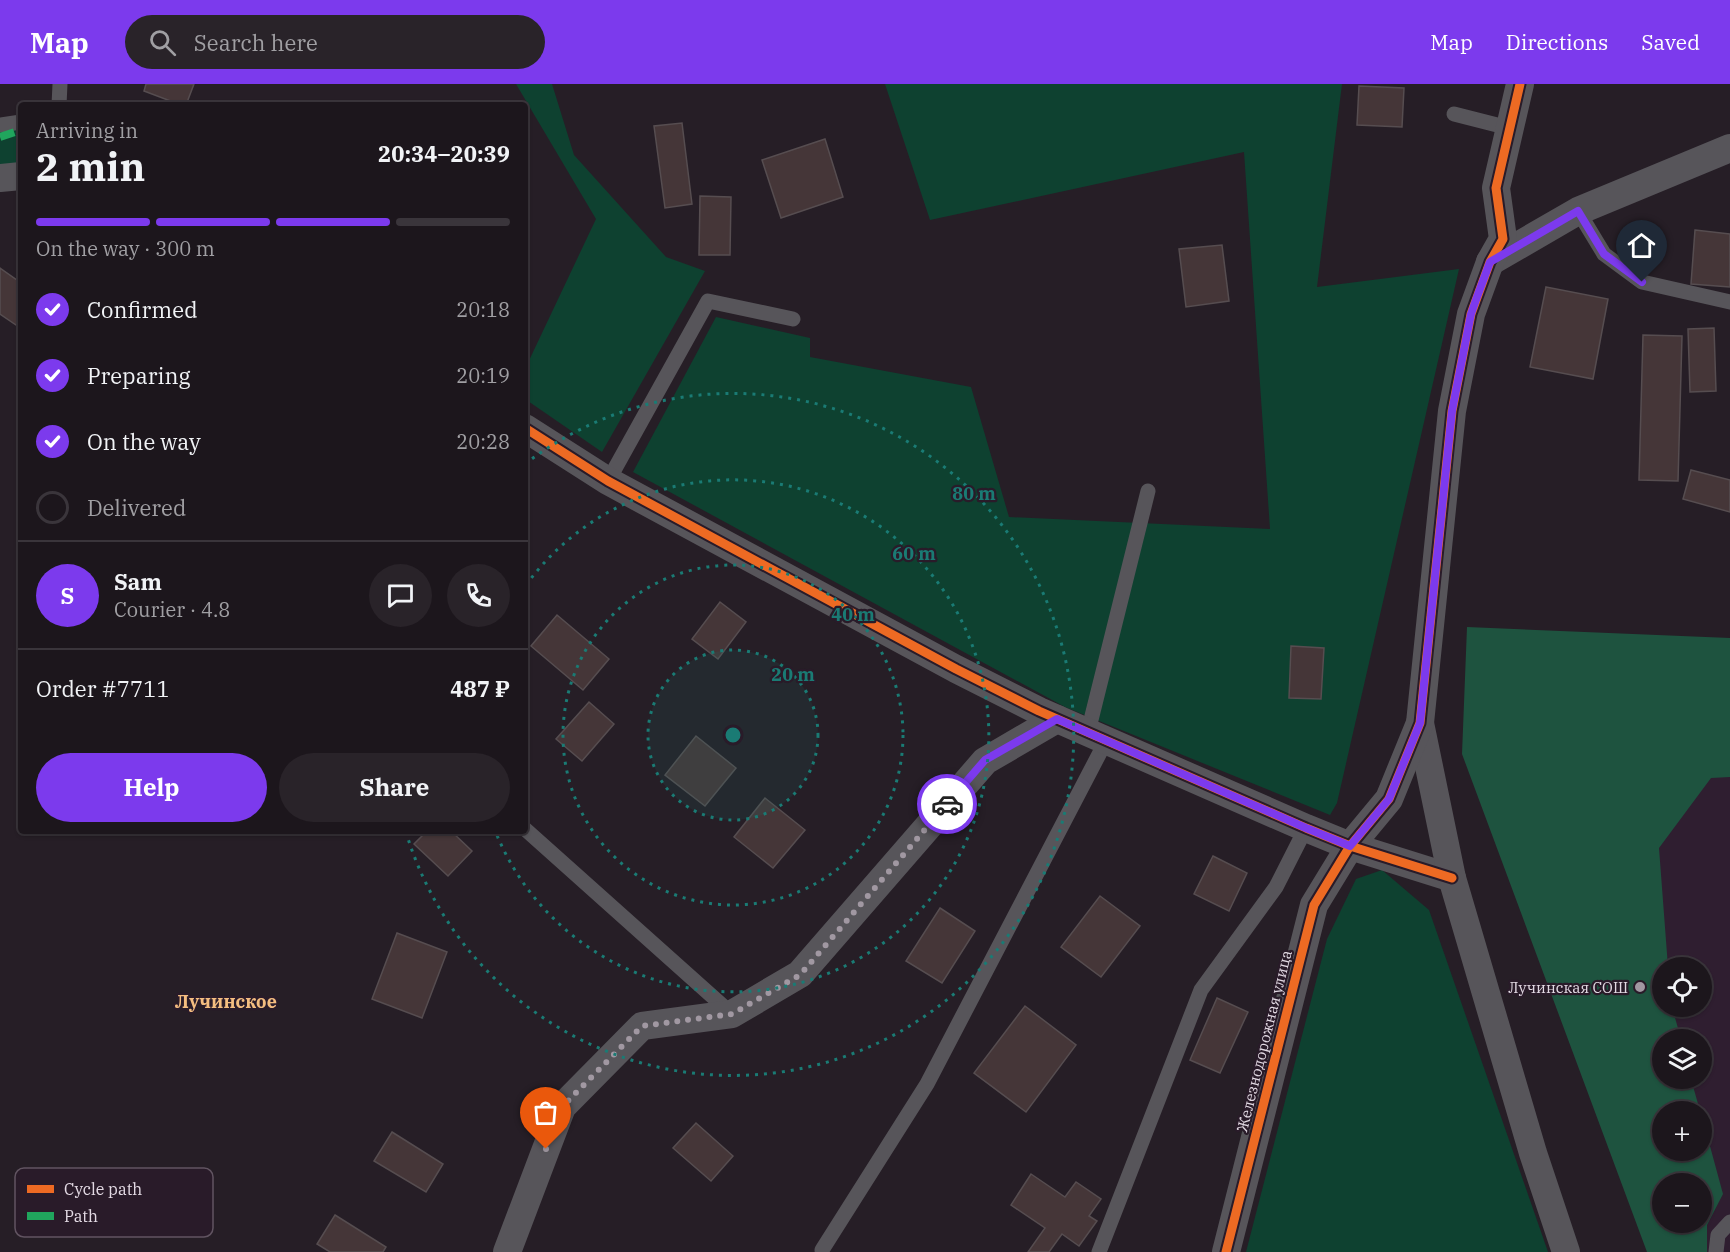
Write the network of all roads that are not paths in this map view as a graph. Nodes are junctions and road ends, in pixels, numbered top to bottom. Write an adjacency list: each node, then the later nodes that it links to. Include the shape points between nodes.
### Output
1 (60, 84): 3 (lane)
2 (1520, 84): 7 (street)
3 (59, 102)
4 (1454, 114): 7 (lane)
5 (18, 122): 6 (lane)
6 (0, 124)
7 (1509, 128): 10 (street, via 1496,188 1503,239)
8 (1730, 148): 9 (street)
9 (1578, 211): 10 (street); 11 (lane, via 1604,254 1642,282)
10 (1490, 262): 17 (street, via 1471,314 1452,411)
11 (1730, 302)
12 (793, 319): 14 (lane, via 708,301)
13 (528, 430): 14 (street)
14 (608, 481): 16 (street, via 956,669)
15 (1148, 491): 18 (lane)
16 (1057, 719): 18 (street); 23 (street, via 985,760 800,975)
17 (1420, 723): 21 (street, Железнодорожная улица, via 1389,799); 22 (street)
18 (1097, 736): 19 (street); 25 (lane, via 927,1084)
19 (1306, 828): 21 (street); 27 (lane, via 1276,887 1201,990)
20 (528, 832): 23 (lane)
21 (1350, 846): 22 (street); 28 (street, Железнодорожная улица, via 1314,905)
22 (1452, 878): 29 (street)
23 (732, 1014): 26 (street, via 642,1026 562,1107)
24 (1730, 1222): 30 (lane, via 1718,1235)
25 (822, 1250)
26 (507, 1252)
27 (1099, 1252)
28 (1226, 1252)
29 (1566, 1252)
30 (1716, 1252)

